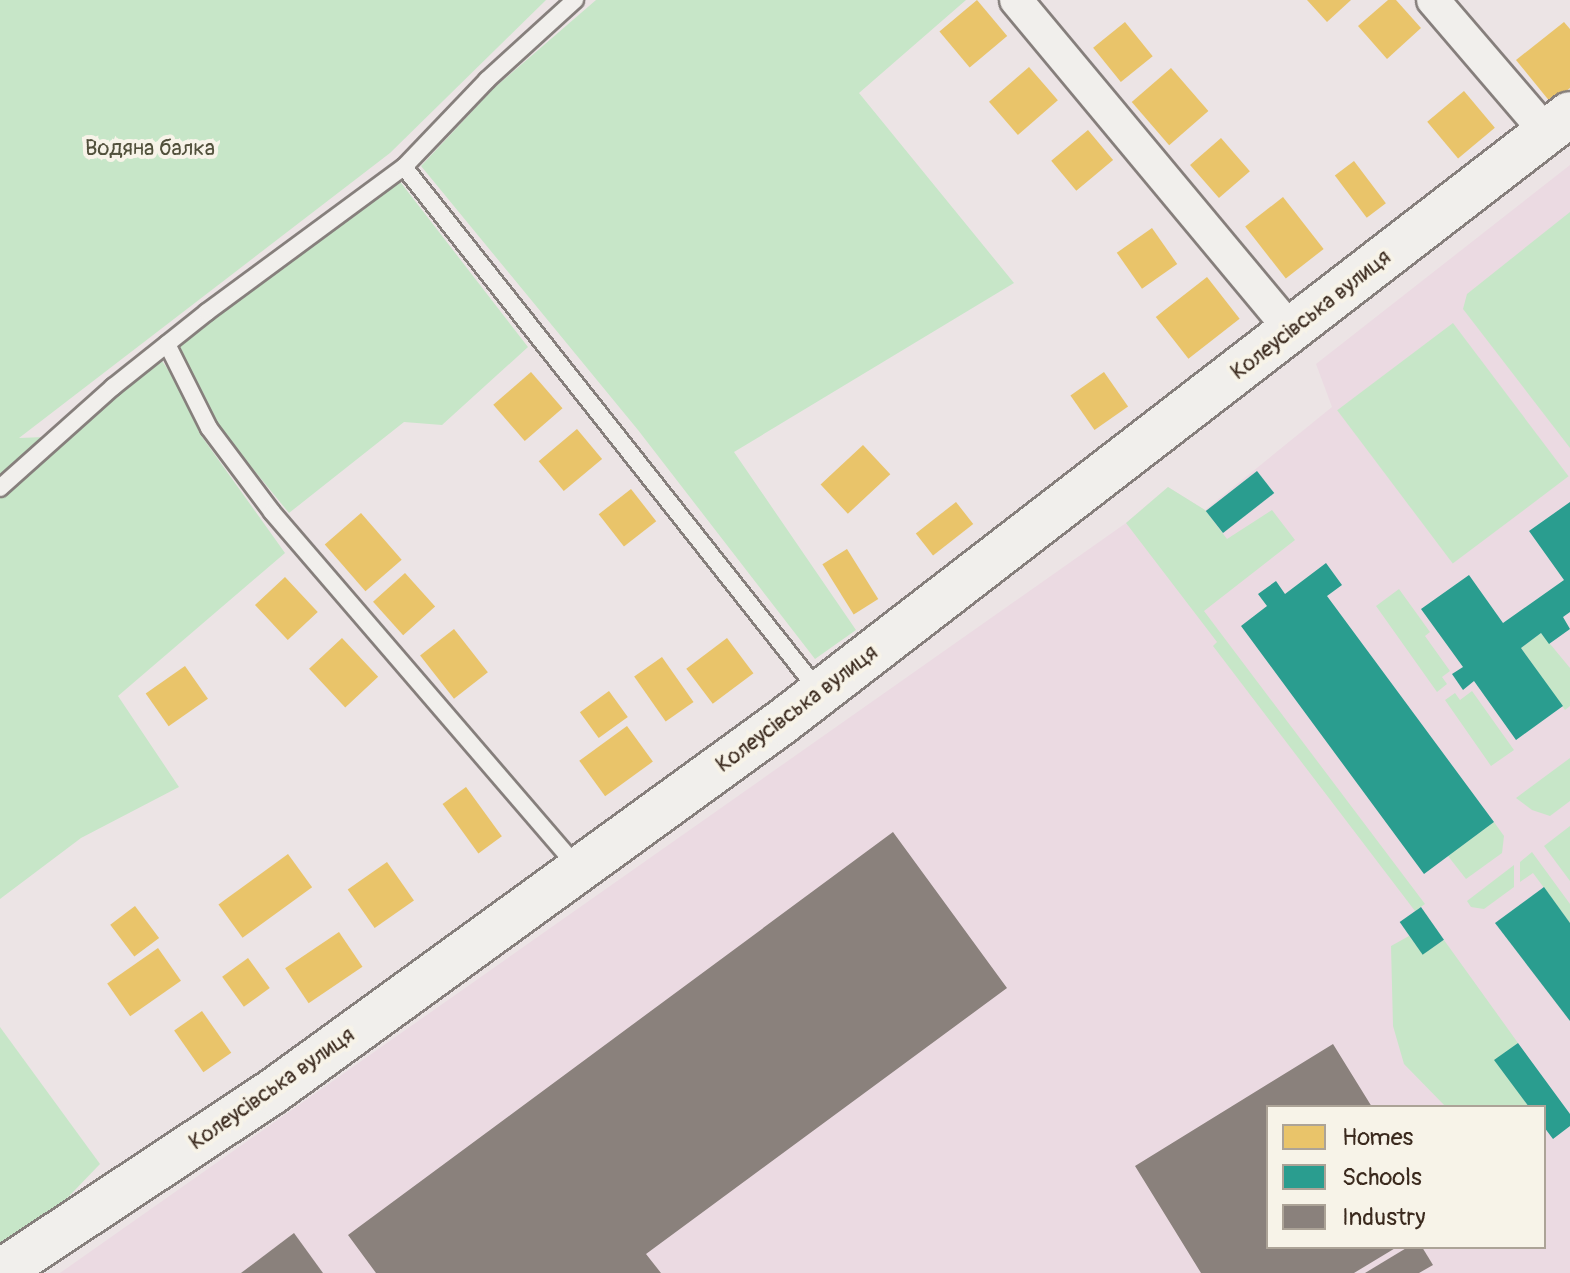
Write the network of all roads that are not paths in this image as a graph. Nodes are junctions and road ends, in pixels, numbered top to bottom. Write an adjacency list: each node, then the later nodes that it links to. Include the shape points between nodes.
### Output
1 (575, 0): 5 (lane, via 487,80)
2 (1016, 0): 6 (street)
3 (1433, 0): 4 (street)
4 (1558, 123): 6 (street, Колеусівська вулиця)
5 (404, 167): 7 (lane); 9 (lane)
6 (1292, 331): 9 (street, Колеусівська вулиця)
7 (167, 344): 8 (lane); 10 (lane, via 209,428 272,512)
8 (0, 488)
9 (821, 693): 10 (street, Колеусівська вулиця)
10 (579, 869): 11 (street, Колеусівська вулиця, via 272,1092)
11 (0, 1272)

